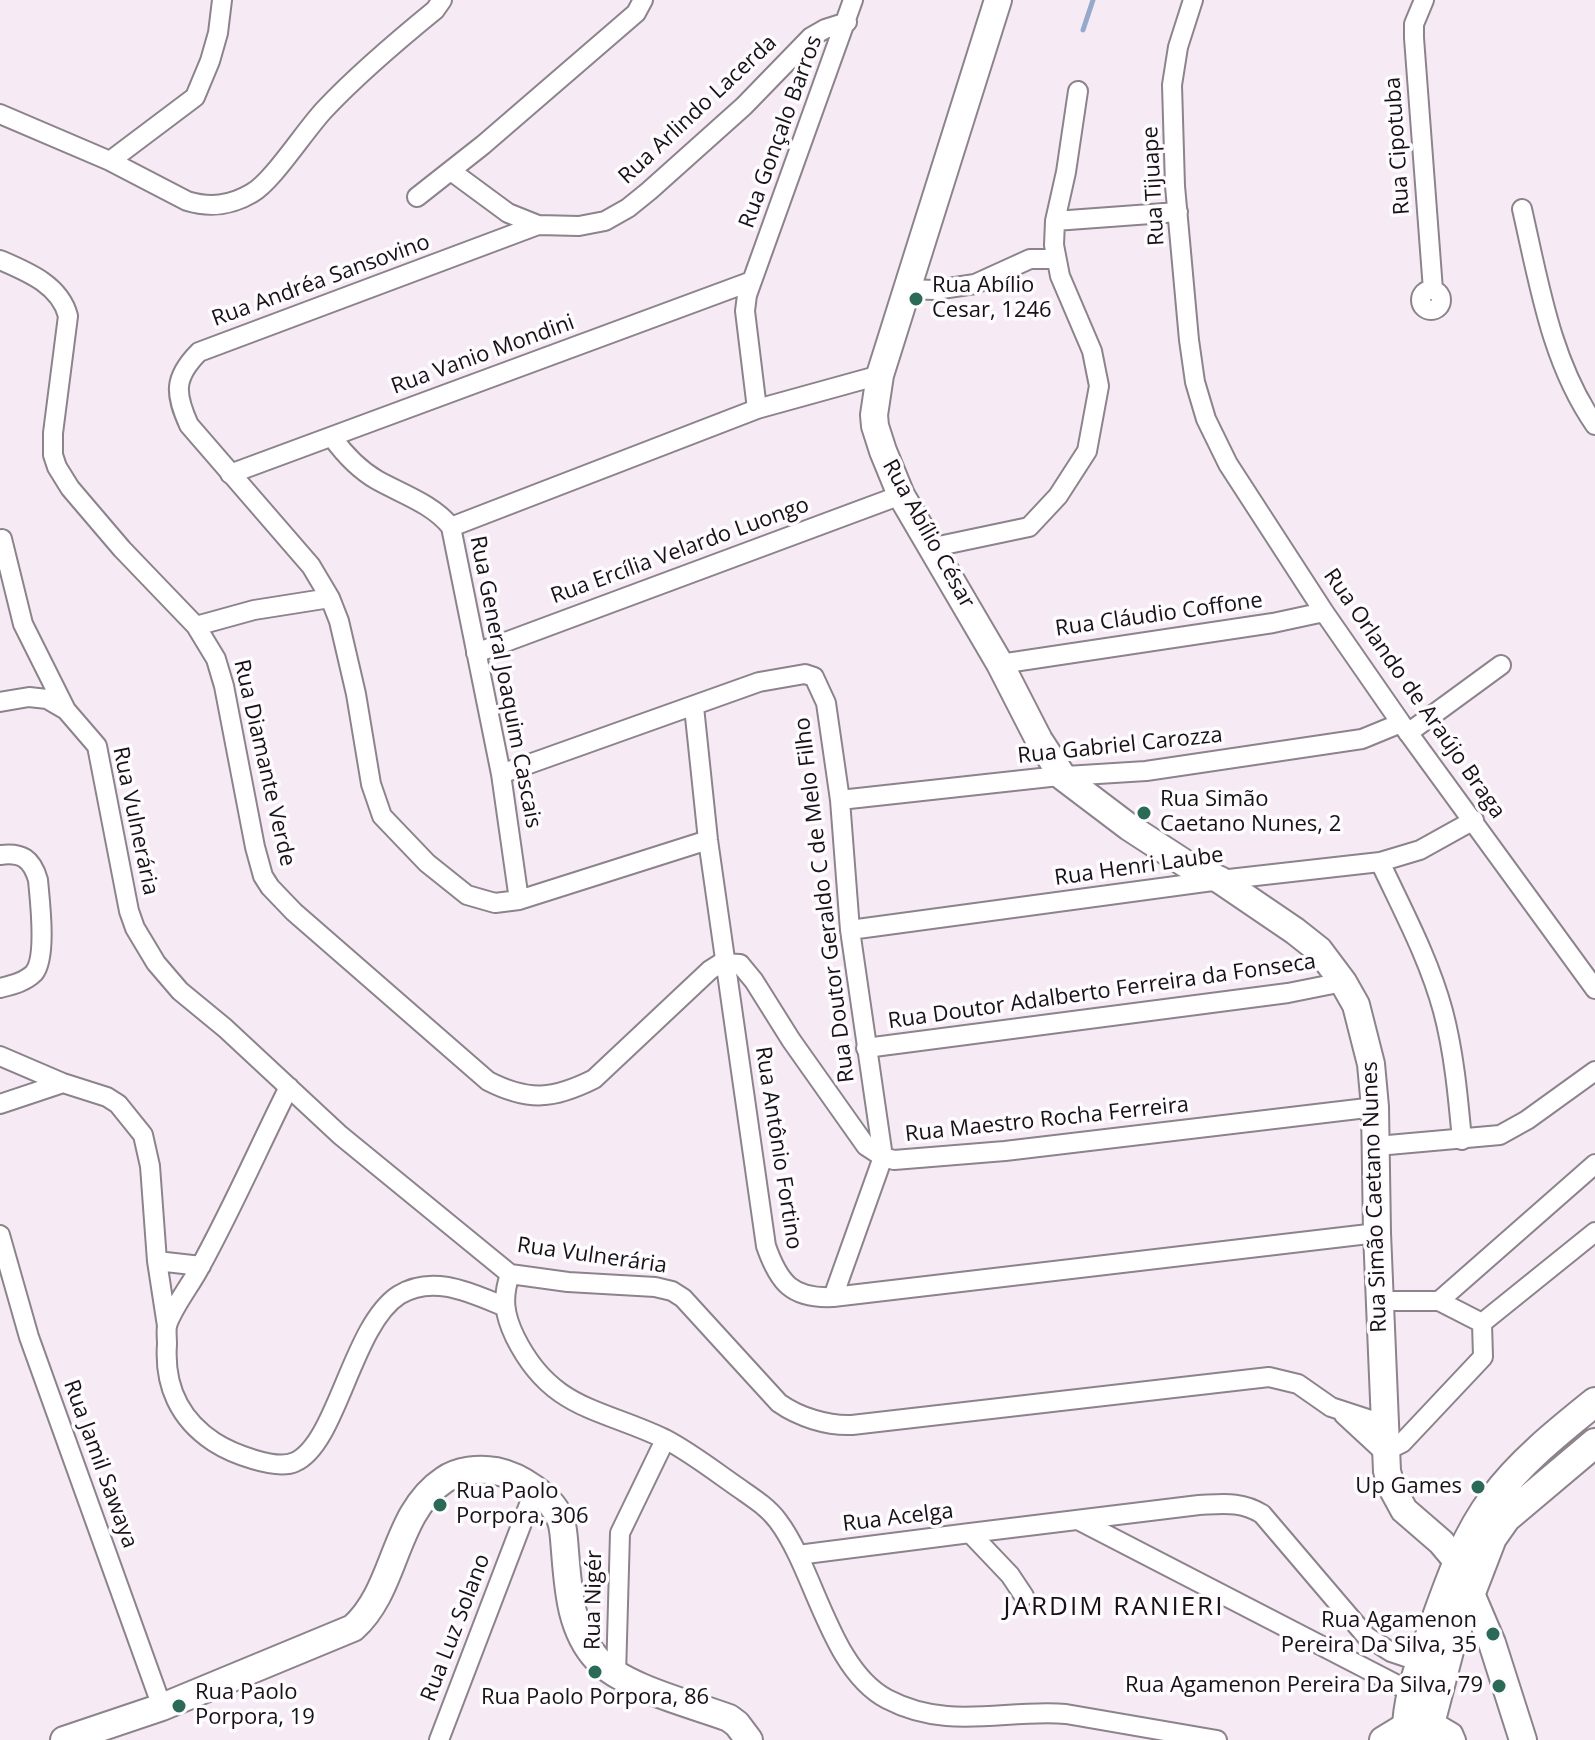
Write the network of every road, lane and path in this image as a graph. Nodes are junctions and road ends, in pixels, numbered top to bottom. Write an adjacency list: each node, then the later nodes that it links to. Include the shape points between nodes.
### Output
1 (222, 0): 11 (street, via 218,33 195,97)
2 (442, 0): 11 (street, via 324,110 261,187 240,199 200,205)
3 (643, 0): 12 (street, via 636,13)
4 (853, 0): 8 (street, Rua Gonçalo Barros)
5 (998, 0): 21 (main road, Rua Abílio César)
6 (1193, 0): 15 (street, Rua Tijuape, via 1172,85)
7 (1424, 0): 22 (street, Rua Cipotuba, via 1414,38)
8 (847, 22): 17 (street, Rua Arlindo Lacerda, via 811,37 744,106 628,208 594,224); 20 (street, Rua Gonçalo Barros)
9 (1078, 91): 16 (street)
10 (0, 114): 11 (street)
11 (110, 161)
12 (451, 171): 13 (street); 17 (street, Rua Arlindo Lacerda, via 508,213)
13 (417, 197)
14 (1522, 209): 26 (street, via 1564,367)
15 (1178, 212): 16 (street); 25 (street, Rua Tijuape, via 1193,372)
16 (1055, 221): 18 (street)
17 (538, 225): 28 (street, Rua Andréa Sansovino, via 199,352 186,365 178,386 179,403 189,425)
18 (1056, 259): 21 (street, via 1025,261 975,284); 32 (street, via 1092,351 1099,386 1090,445 1029,527)
19 (0, 260): 35 (street, Rua Diamante Verde, via 48,285 60,296 68,316 53,433 57,467 122,549)
20 (752, 281): 24 (street, Rua Gonçalo Barros, via 745,311); 27 (street, Rua Vanio Mondini)
21 (907, 289): 23 (main road, Rua Abílio César)
22 (1433, 290)
23 (880, 375): 24 (street); 29 (main road, Rua Abílio César, via 875,426)
24 (757, 409): 30 (street)
25 (1206, 419): 34 (street, Rua Orlando de Araújo Braga, via 1228,464)
26 (1595, 425)
27 (332, 437): 28 (street, Rua Vanio Mondini); 30 (street, Rua General Joaquim Cascais, via 361,469 429,508)
28 (230, 474): 33 (street, Rua Andréa Sansovino, via 311,566)
29 (901, 495): 32 (main road, Rua Abílio César); 36 (street, Rua Ercília Velardo Luongo)
30 (451, 527): 36 (street, Rua General Joaquim Cascais)
31 (2, 539): 41 (street, via 23,624)
32 (934, 547): 37 (main road, Rua Abílio César)
33 (330, 598): 35 (street); 51 (street, Rua Andréa Sansovino, via 382,816 467,895 495,903)
34 (1324, 612): 37 (street, Rua Cláudio Coffone); 42 (street, Rua Orlando de Araújo Braga)
35 (196, 626): 53 (street, Rua Diamante Verde, via 216,659 224,686 255,847 270,887 488,1081 533,1096 570,1091 594,1079 710,970)
36 (476, 653): 43 (street, Rua General Joaquim Cascais)
37 (1000, 664): 44 (main road, Rua Abílio César)
38 (1501, 665): 42 (street, Rua Gabriel Carozza)
39 (0, 702): 41 (street, Rua Vulnerária, via 47,699)
40 (694, 707): 43 (street, Rua Doutor Geraldo C de Melo Filho); 45 (street, Rua Doutor Geraldo C de Melo Filho, via 759,682 814,677 826,703); 47 (street, Rua Antônio Fortino)
41 (66, 710): 61 (street, Rua Vulnerária, via 97,746 135,928 180,991)
42 (1404, 728): 44 (street, Rua Gabriel Carozza, via 1289,751); 46 (street, Rua Orlando de Araújo Braga)
43 (501, 774): 51 (street, Rua General Joaquim Cascais)
44 (1063, 777): 45 (street, Rua Gabriel Carozza); 50 (main road, Rua Simão Caetano Nunes, via 1129,827)
45 (840, 800): 52 (street, Rua Doutor Geraldo C de Melo Filho)
46 (1474, 820): 49 (street, Rua Henri Laube, via 1420,850); 56 (street, Rua Orlando de Araújo Braga)
47 (708, 840): 51 (street, Rua Andréa Sansovino); 53 (street, Rua Antônio Fortino)
48 (0, 855): 55 (street, via 20,854 35,870 41,951 36,971)
49 (1380, 862): 50 (street, Rua Henri Laube); 64 (street, via 1425,958 1444,1015)
50 (1220, 880): 52 (street, Rua Henri Laube); 54 (main road, Rua Simão Caetano Nunes, via 1319,950)
51 (519, 900)
52 (850, 930): 57 (street, Rua Doutor Geraldo C de Melo Filho)
53 (726, 962): 66 (street, Rua Maestro Rocha Ferreira, via 740,964 748,973 838,1109 866,1146); 74 (street, Rua Antônio Fortino, via 766,1246 786,1286 816,1298)
54 (1343, 982): 57 (street, Rua Doutor Adalberto Ferreira da Fonseca); 63 (main road, Rua Simão Caetano Nunes, via 1364,1028)
55 (0, 988)
56 (1595, 989)
57 (866, 1048): 66 (street, Rua Doutor Geraldo C de Melo Filho)
58 (0, 1056): 60 (street)
59 (1595, 1071): 64 (street, via 1500,1135)
60 (63, 1083): 62 (street); 71 (street, via 118,1104 143,1135)
61 (289, 1087): 72 (street); 73 (street, Rua Vulnerária)
62 (0, 1104)
63 (1375, 1107): 65 (main road, Rua Simão Caetano Nunes); 66 (street, Rua Maestro Rocha Ferreira, via 1005,1151 905,1161)
64 (1462, 1140): 65 (street)
65 (1377, 1146): 69 (main road, Rua Simão Caetano Nunes)
66 (883, 1157): 74 (street, Rua Doutor Geraldo C de Melo Filho)
67 (1595, 1164): 76 (street)
68 (1595, 1232): 78 (street)
69 (1377, 1233): 74 (street, Rua Antônio Fortino); 75 (main road, Rua Simão Caetano Nunes)
70 (0, 1235): 98 (street, Rua Jamil Sawaya, via 29,1337)
71 (157, 1261): 72 (street); 79 (street)
72 (201, 1266): 79 (street)
73 (510, 1274): 77 (street); 81 (street, Rua Vulnerária, via 672,1291 779,1403 834,1425 1269,1377 1298,1384)
74 (833, 1297)
75 (1380, 1301): 76 (street); 82 (main road, Rua Simão Caetano Nunes)
76 (1439, 1301): 78 (street)
77 (503, 1306): 79 (street, via 446,1286 401,1294 369,1331 314,1446 287,1465 273,1465 217,1444 183,1413 168,1381); 83 (street, via 518,1342 546,1383 569,1400)
78 (1482, 1323): 85 (street, via 1483,1357 1402,1443)
79 (167, 1326)
80 (1595, 1402): 90 (main road, via 1512,1475)
81 (1339, 1410): 82 (street, Rua Vulnerária); 85 (street, Rua Vulnerária)
82 (1383, 1424): 85 (main road, Rua Simão Caetano Nunes)
83 (665, 1440): 89 (street, via 758,1501); 96 (street, Rua Nigér, via 620,1533)
84 (1595, 1443): 91 (main road, via 1506,1518 1492,1538)
85 (1384, 1452): 90 (main road, Rua Simão Caetano Nunes, via 1391,1486 1404,1510)
86 (535, 1489): 96 (main road, via 561,1520 571,1605 580,1633 598,1661); 98 (main road, via 508,1473 485,1469 444,1480 424,1498 376,1602 353,1628); 101 (street, Rua Luz Solano)
87 (1078, 1520): 88 (street); 93 (street, via 1199,1505 1247,1505 1262,1514); 94 (street)
88 (970, 1533): 89 (street, Rua Acelga); 92 (street, Rua Acelga)
89 (798, 1555): 103 (street, via 839,1645 869,1687 887,1699 931,1714 978,1718 1045,1712)
90 (1457, 1561): 91 (main road, Rua Simão Caetano Nunes); 95 (main road)
91 (1470, 1594): 99 (main road); 105 (main road, Rua Simão Caetano Nunes)
92 (1024, 1596)
93 (1366, 1636): 94 (street); 95 (street)
94 (1353, 1662): 97 (street)
95 (1421, 1662): 97 (main road)
96 (616, 1675): 102 (main road, via 729,1718)
97 (1413, 1693): 99 (main road)
98 (162, 1707): 100 (main road)
99 (1412, 1733): 104 (street, via 1453,1733)
100 (74, 1738)
101 (439, 1740)
102 (749, 1740)
103 (1217, 1740)
104 (1456, 1740)
105 (1523, 1740)

